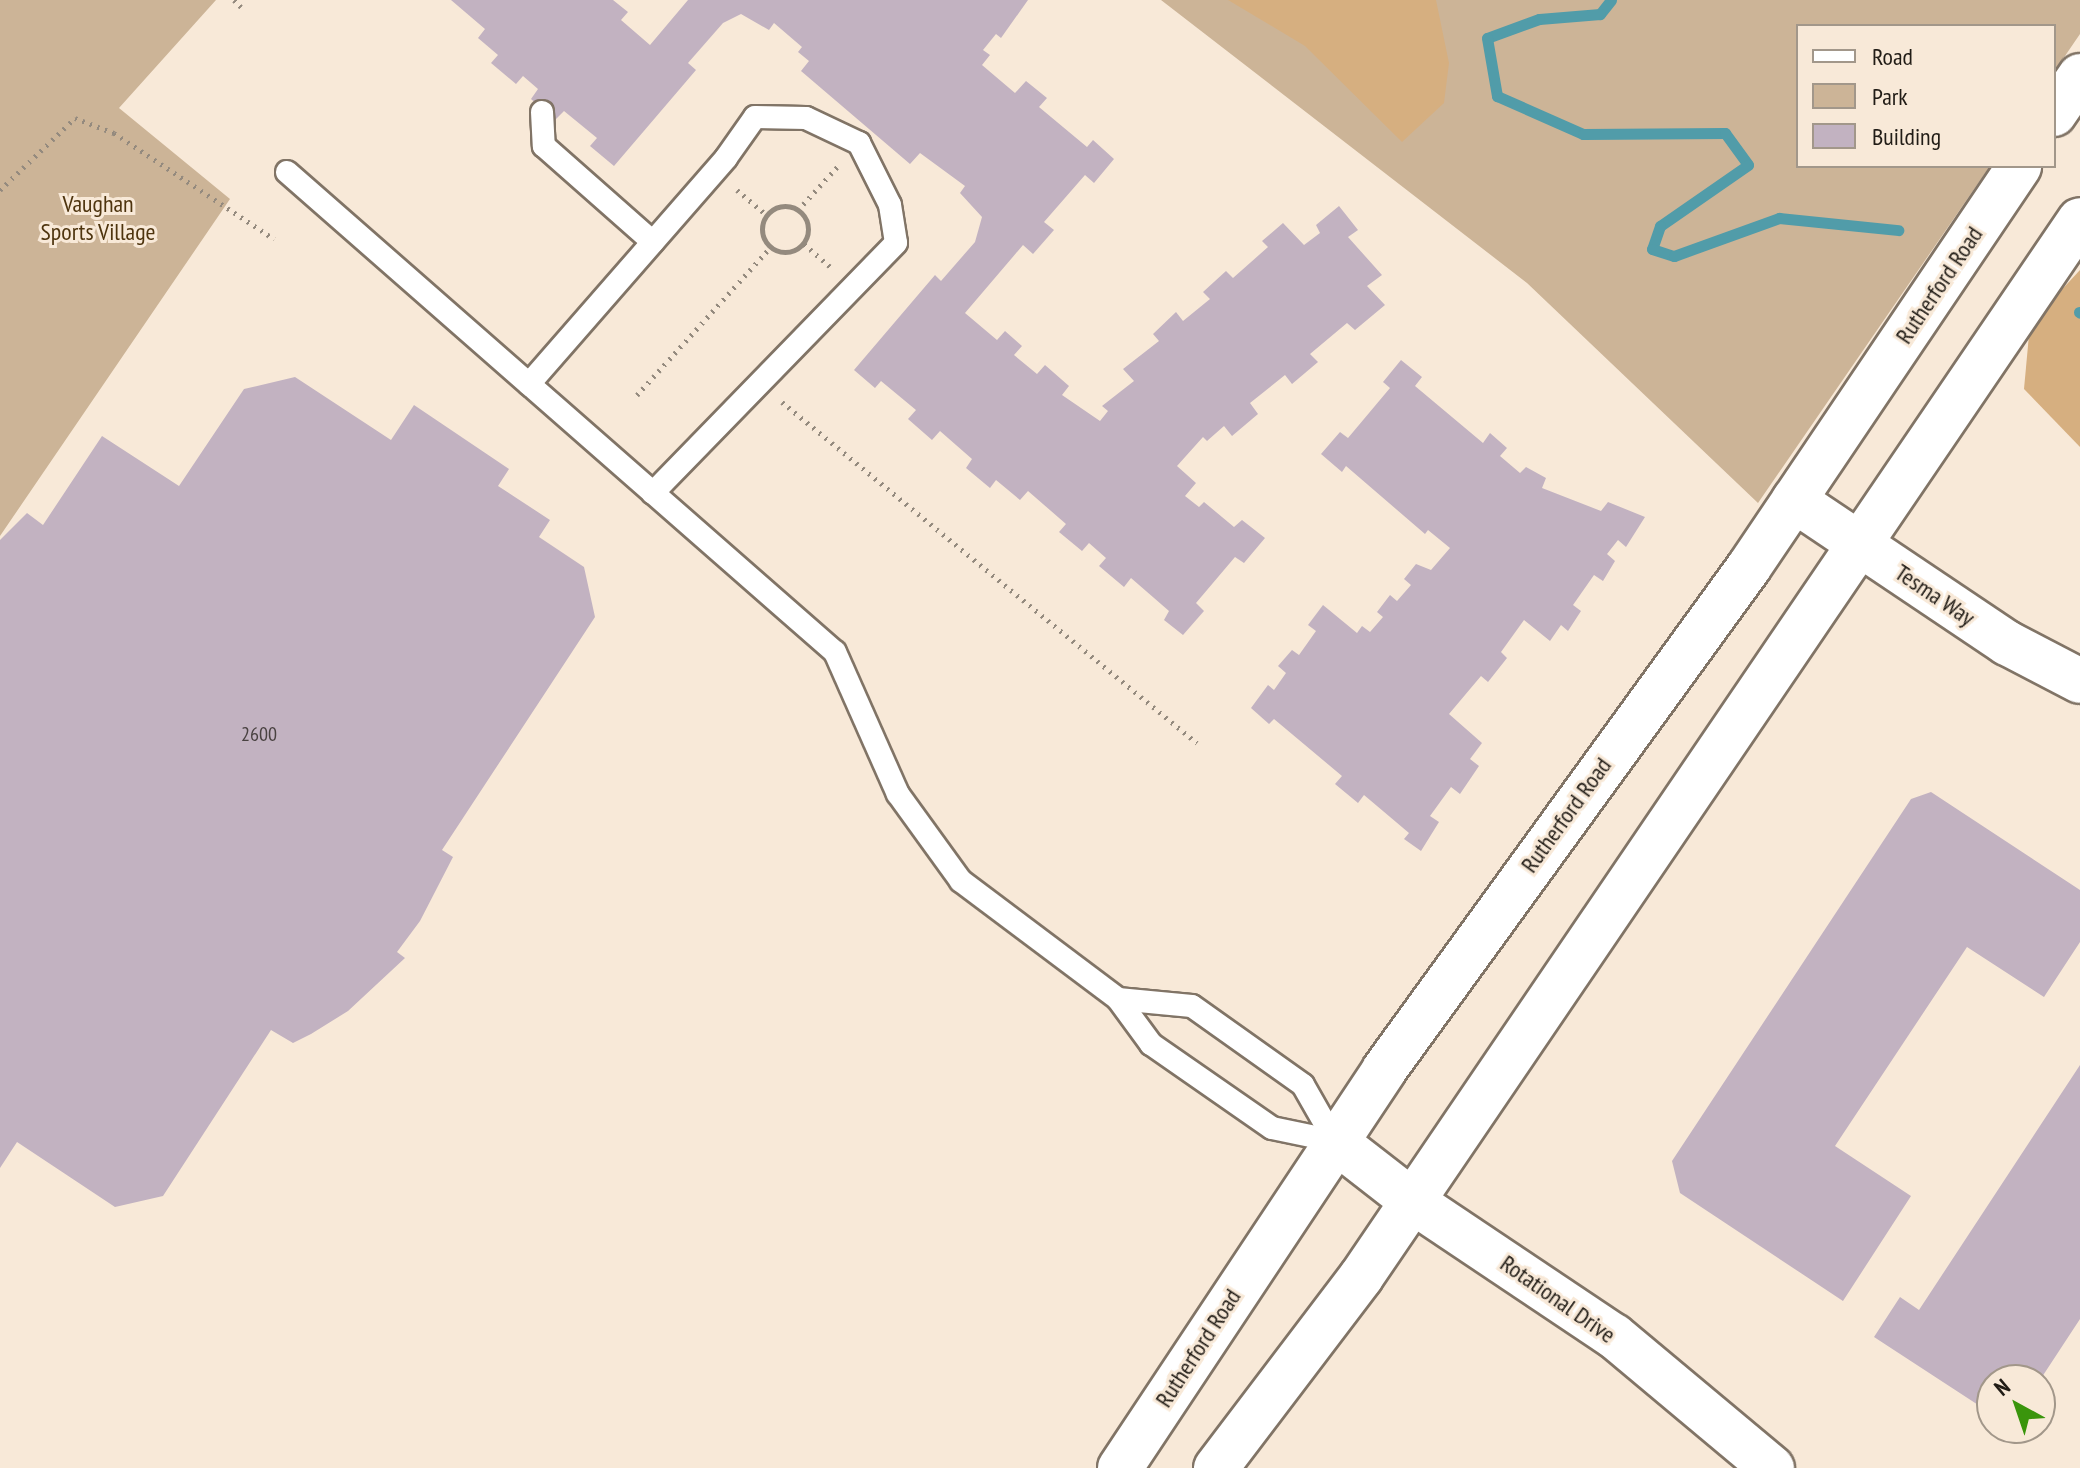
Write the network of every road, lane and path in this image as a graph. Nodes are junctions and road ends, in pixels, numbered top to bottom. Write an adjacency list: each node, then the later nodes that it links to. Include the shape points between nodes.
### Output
1 (234, 0): 2 (path)
2 (241, 7)
3 (2080, 76): 4 (main road)
4 (2056, 111)
5 (542, 112): 15 (lane, via 544,146)
6 (859, 143): 8 (lane, via 806,118 755,117); 11 (path); 17 (lane, via 890,205 896,243)
7 (2018, 168): 21 (main road, Rutherford Road)
8 (714, 171): 12 (path); 15 (lane)
9 (287, 172): 18 (lane)
10 (0, 190): 14 (path, via 75,118 114,133)
11 (798, 210): 12 (path, via 781,206); 16 (path, via 809,226 804,244 788,253)
12 (767, 215): 16 (path, via 762,232)
13 (2080, 220): 22 (main road)
14 (274, 239)
15 (653, 242): 18 (lane)
16 (770, 248): 19 (path)
17 (760, 383): 20 (lane); 24 (path)
18 (529, 384): 20 (lane)
19 (637, 395)
20 (653, 493): 25 (lane, via 835,652 898,794 961,881)
21 (1794, 500): 22 (main road, Tesma Way); 26 (main road, Rutherford Road)
22 (1857, 543): 23 (main road, Tesma Way, via 2007,643); 27 (main road)
23 (2080, 681)
24 (1197, 743)
25 (1118, 999): 26 (lane, via 1151,1044 1272,1128); 26 (lane, via 1192,1006 1303,1085)
26 (1335, 1141): 27 (main road, Rotational Drive); 28 (main road, Rutherford Road)
27 (1412, 1201): 29 (main road); 30 (main road, Rotational Drive, via 1614,1336)
28 (1120, 1468)
29 (1216, 1468)
30 (1772, 1468)

